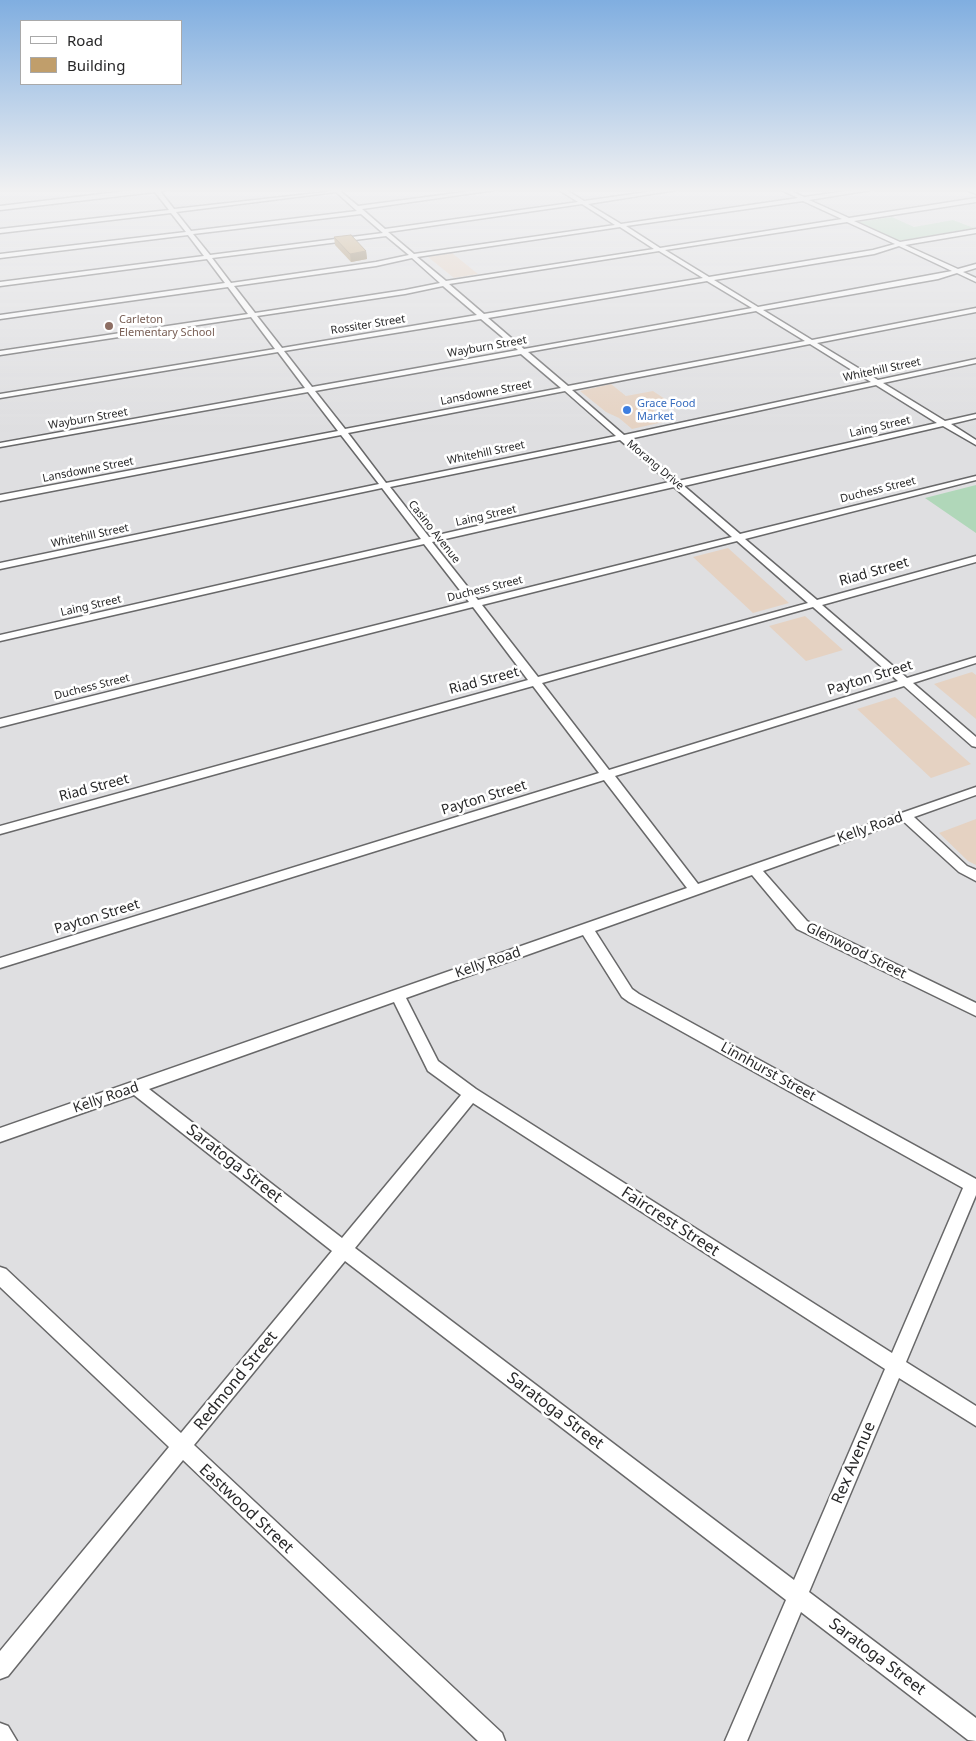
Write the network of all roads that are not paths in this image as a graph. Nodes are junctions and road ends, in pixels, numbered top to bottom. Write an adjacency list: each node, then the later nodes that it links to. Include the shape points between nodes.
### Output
1 (114, 269): 13 (street)
2 (217, 269): 14 (street, Casino Avenue)
3 (330, 269): 14 (street)
4 (429, 269): 15 (street, Morang Drive)
5 (536, 269): 15 (street)
6 (692, 269): 11 (street)
7 (768, 269): 11 (street, Rossiter Street)
8 (952, 269): 10 (street)
9 (966, 269): 10 (street, Wayburn Street)
10 (958, 272): 12 (street); 16 (street, Wayburn Street)
11 (708, 279): 16 (street); 20 (street, Rossiter Street)
12 (976, 280)
13 (0, 284)
14 (228, 284): 18 (street, Casino Avenue); 19 (street)
15 (446, 284): 18 (street); 20 (street, Morang Drive)
16 (757, 309): 21 (street); 23 (street, Wayburn Street)
17 (976, 310): 21 (street, Lansdowne Street)
18 (252, 315): 22 (street, Casino Avenue); 24 (street)
19 (0, 316)
20 (483, 316): 22 (street, Rossiter Street); 23 (street, Morang Drive)
21 (811, 342): 26 (street); 28 (street, Lansdowne Street)
22 (278, 350): 27 (street, Casino Avenue); 29 (street, Rossiter Street)
23 (523, 350): 27 (street, Wayburn Street); 28 (street, Morang Drive)
24 (0, 353)
25 (976, 360): 26 (street, Whitehill Street)
26 (878, 382): 31 (street); 33 (street, Whitehill Street)
27 (310, 389): 32 (street, Casino Avenue); 35 (street, Wayburn Street)
28 (567, 389): 32 (street, Lansdowne Street); 33 (street, Morang Drive)
29 (0, 396)
30 (976, 416): 31 (street, Laing Street)
31 (944, 423): 34 (street); 37 (street, Laing Street)
32 (343, 432): 38 (street, Casino Avenue); 39 (street, Lansdowne Street)
33 (622, 436): 37 (street, Morang Drive); 38 (street, Whitehill Street)
34 (976, 443)
35 (0, 445)
36 (976, 478): 40 (street, Duchess Street)
37 (678, 484): 40 (street, Morang Drive); 41 (street, Laing Street)
38 (384, 486): 41 (street, Casino Avenue); 43 (street, Whitehill Street)
39 (0, 498)
40 (740, 538): 44 (street, Duchess Street); 45 (street, Morang Drive)
41 (426, 541): 44 (street, Casino Avenue); 46 (street, Laing Street)
42 (976, 559): 45 (street, Riad Street)
43 (0, 566)
44 (475, 604): 48 (street, Casino Avenue); 50 (street, Duchess Street)
45 (817, 604): 48 (street, Riad Street); 49 (street, Morang Drive)
46 (0, 638)
47 (976, 660): 49 (street, Payton Street)
48 (536, 682): 52 (street, Casino Avenue); 55 (street, Riad Street)
49 (907, 682): 51 (street, Morang Drive); 52 (street, Payton Street)
50 (0, 723)
51 (976, 743)
52 (607, 775): 58 (street, Casino Avenue); 60 (street, Payton Street)
53 (976, 791): 54 (street, Kelly Road)
54 (905, 816): 56 (street, Kelly Road); 57 (street, via 963,869)
55 (0, 830)
56 (754, 869): 58 (street, Kelly Road); 62 (street, Glenwood Street, via 802,925)
57 (976, 876)
58 (696, 890): 59 (street, Kelly Road)
59 (586, 928): 61 (street, Kelly Road); 66 (street, Linnhurst Street, via 634,998)
60 (0, 963)
61 (398, 995): 63 (street, Kelly Road); 64 (street, Faircrest Street, via 433,1066)
62 (976, 1010)
63 (136, 1087): 65 (street, Kelly Road); 67 (street, Saratoga Street)
64 (471, 1094): 67 (street, Redmond Street); 69 (street, Faircrest Street)
65 (0, 1135)
66 (974, 1186): 69 (street, Rex Avenue)
67 (344, 1250): 71 (street, Redmond Street); 72 (street, Saratoga Street)
68 (0, 1275): 71 (street, Eastwood Street)
69 (895, 1366): 70 (street, Faircrest Street); 72 (street, Rex Avenue)
70 (976, 1417)
71 (181, 1448): 73 (street, Redmond Street); 77 (street, Eastwood Street)
72 (798, 1597): 74 (street, Saratoga Street); 78 (street, Rex Avenue)
73 (0, 1668)
74 (976, 1732)
75 (0, 1734): 76 (street)
76 (6, 1741)
77 (494, 1741)
78 (736, 1741)

